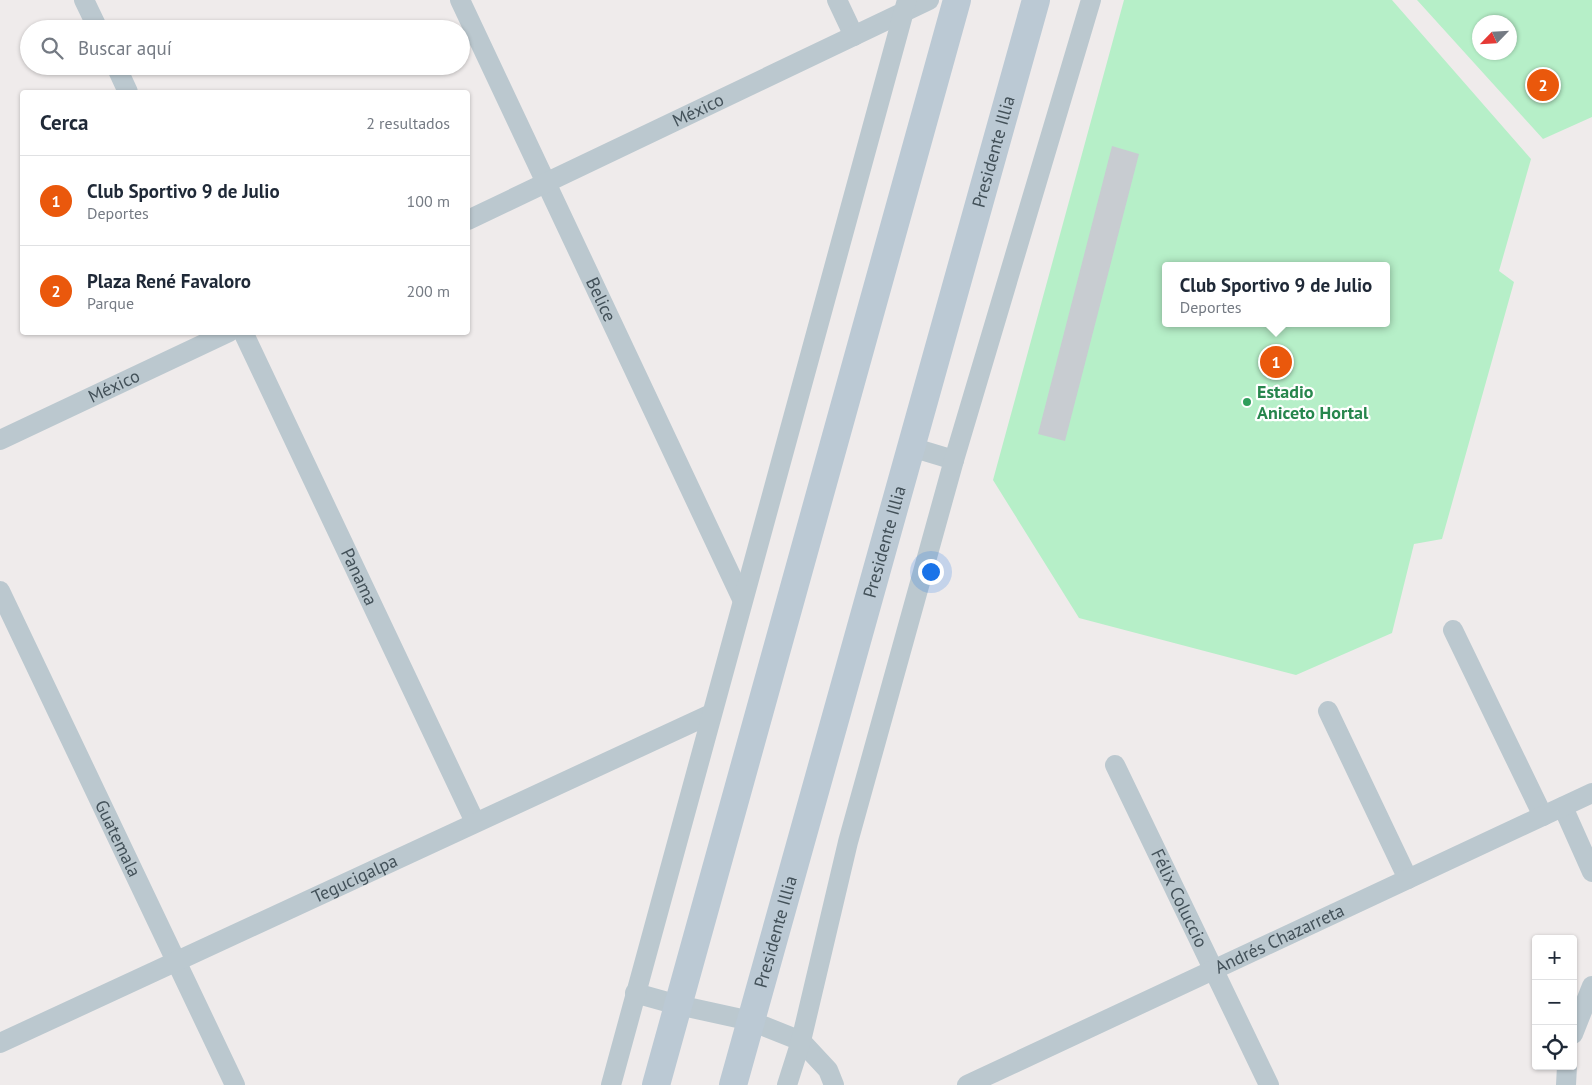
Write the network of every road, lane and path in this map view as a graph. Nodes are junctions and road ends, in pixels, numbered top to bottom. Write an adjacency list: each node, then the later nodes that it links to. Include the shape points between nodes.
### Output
1 (84, 0): 9 (street)
2 (460, 0): 10 (street, Belice)
3 (837, 0): 12 (street)
4 (929, 0): 8 (street, México)
5 (957, 0): 38 (main road)
6 (1036, 0): 20 (main road, Presidente Illia)
7 (1091, 0): 21 (street)
8 (905, 6): 12 (street, México); 23 (street)
9 (94, 20)
10 (469, 20)
11 (470, 21): 15 (street, Belice)
12 (854, 36): 15 (street, México)
13 (120, 75): 14 (street)
14 (127, 90)
15 (546, 182): 16 (street, México); 23 (street, Belice)
16 (470, 219)
17 (223, 335): 19 (street, México)
18 (244, 335): 31 (street, Panama)
19 (0, 440)
20 (911, 448): 21 (street); 39 (main road, Presidente Illia)
21 (954, 460): 41 (street, via 848,842)
22 (0, 591): 34 (street, Guatemala)
23 (742, 599): 26 (street)
24 (1453, 630): 30 (street)
25 (1328, 712): 33 (street)
26 (711, 714): 31 (street, Tegucigalpa); 37 (street)
27 (1115, 765): 35 (street, Félix Coluccio)
28 (1592, 793): 29 (street, Andrés Chazarreta)
29 (1563, 807): 30 (street, Andrés Chazarreta); 32 (street)
30 (1544, 816): 33 (street, Andrés Chazarreta)
31 (475, 822): 34 (street, Tegucigalpa)
32 (1592, 872)
33 (1408, 879): 35 (street, Andrés Chazarreta)
34 (175, 962): 42 (street, Tegucigalpa); 44 (street, Guatemala)
35 (1214, 969): 50 (street, Andrés Chazarreta); 51 (street, Félix Coluccio)
36 (1592, 986): 40 (street)
37 (635, 993): 38 (street); 45 (street)
38 (678, 1005): 39 (street); 46 (main road)
39 (751, 1021): 41 (street); 47 (main road, Presidente Illia)
40 (1577, 1025)
41 (801, 1041): 48 (street); 49 (street, via 828,1070)
42 (0, 1043)
43 (1566, 1070): 52 (street)
44 (235, 1085)
45 (610, 1085)
46 (656, 1085)
47 (733, 1085)
48 (788, 1085)
49 (834, 1085)
50 (967, 1085)
51 (1269, 1085)
52 (1566, 1085)

